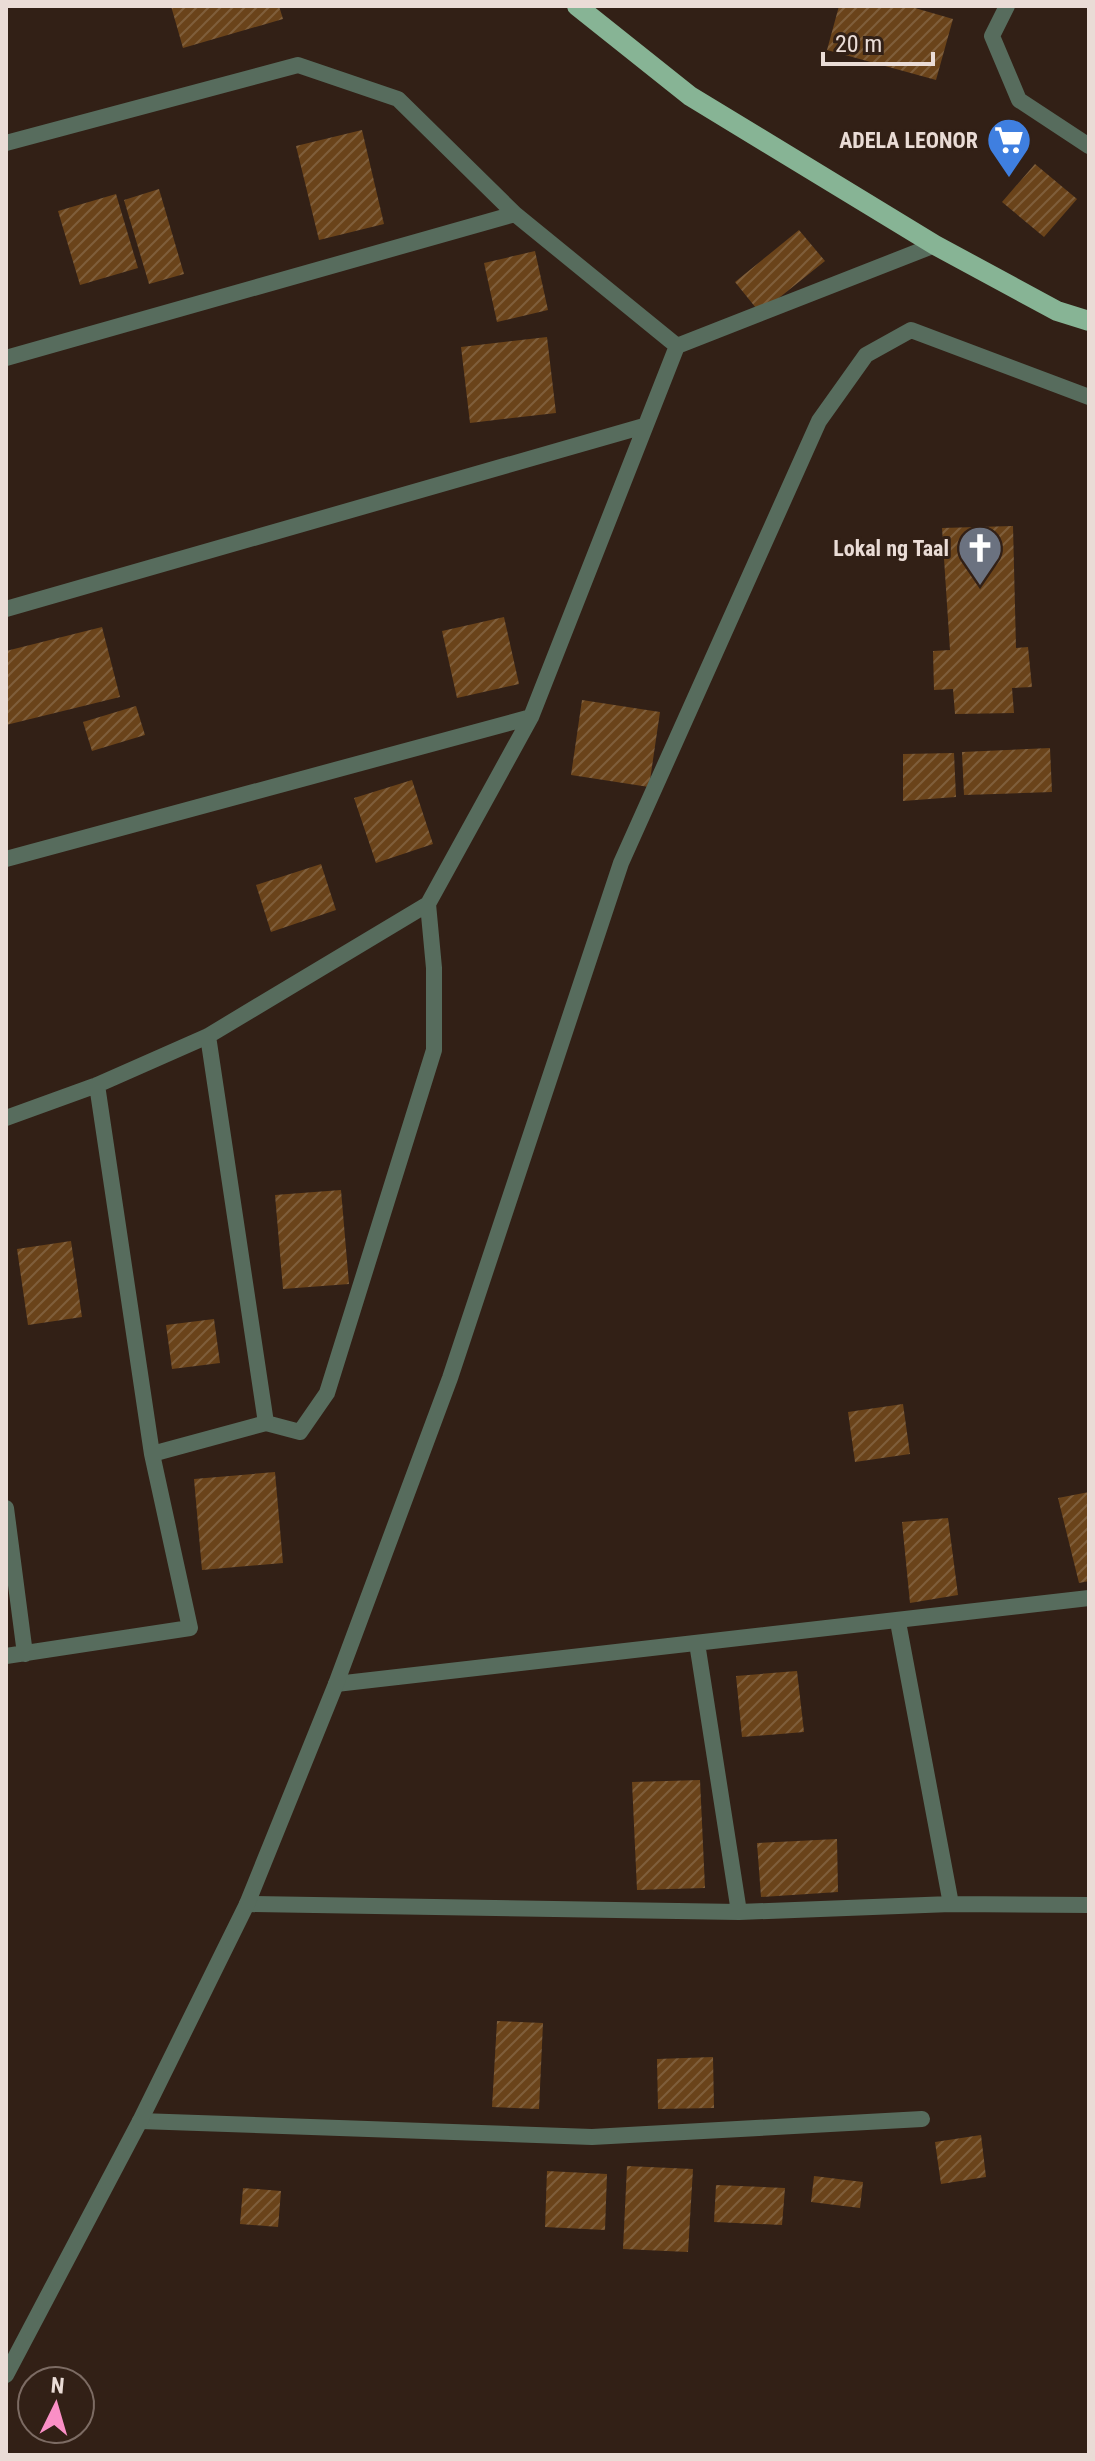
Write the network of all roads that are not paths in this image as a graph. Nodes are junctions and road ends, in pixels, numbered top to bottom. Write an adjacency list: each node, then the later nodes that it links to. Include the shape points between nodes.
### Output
1 (577, 6): 6 (main road, via 690,96)
2 (1007, 6): 4 (street, via 992,36 1019,100)
3 (6, 143): 5 (street, via 298,65 398,99)
4 (1089, 146)
5 (515, 214): 8 (street); 9 (street)
6 (935, 245): 7 (main road, via 1057,311); 8 (street)
7 (1089, 321)
8 (677, 346): 11 (street)
9 (6, 358)
10 (1089, 397): 27 (street, via 911,330 866,355 819,421 621,863 450,1378)
11 (644, 426): 12 (street); 13 (street)
12 (6, 609)
13 (531, 717): 14 (street); 15 (street)
14 (6, 859)
15 (428, 904): 16 (street); 19 (street, via 434,1050 332,1378 300,1432)
16 (208, 1036): 17 (street); 19 (street)
17 (97, 1085): 18 (street); 20 (street)
18 (6, 1118)
19 (266, 1423): 20 (street)
20 (152, 1454): 25 (street, via 190,1628)
21 (6, 1508): 25 (street)
22 (1089, 1598): 23 (street)
23 (898, 1622): 24 (street); 29 (street)
24 (697, 1643): 27 (street); 31 (street)
25 (25, 1654): 26 (street)
26 (6, 1656)
27 (336, 1684): 28 (street)
28 (247, 1904): 31 (street); 33 (street)
29 (951, 1904): 30 (street); 31 (street)
30 (1089, 1905)
31 (739, 1912)
32 (922, 2119): 33 (street, via 592,2137)
33 (140, 2121): 34 (street)
34 (6, 2375)

